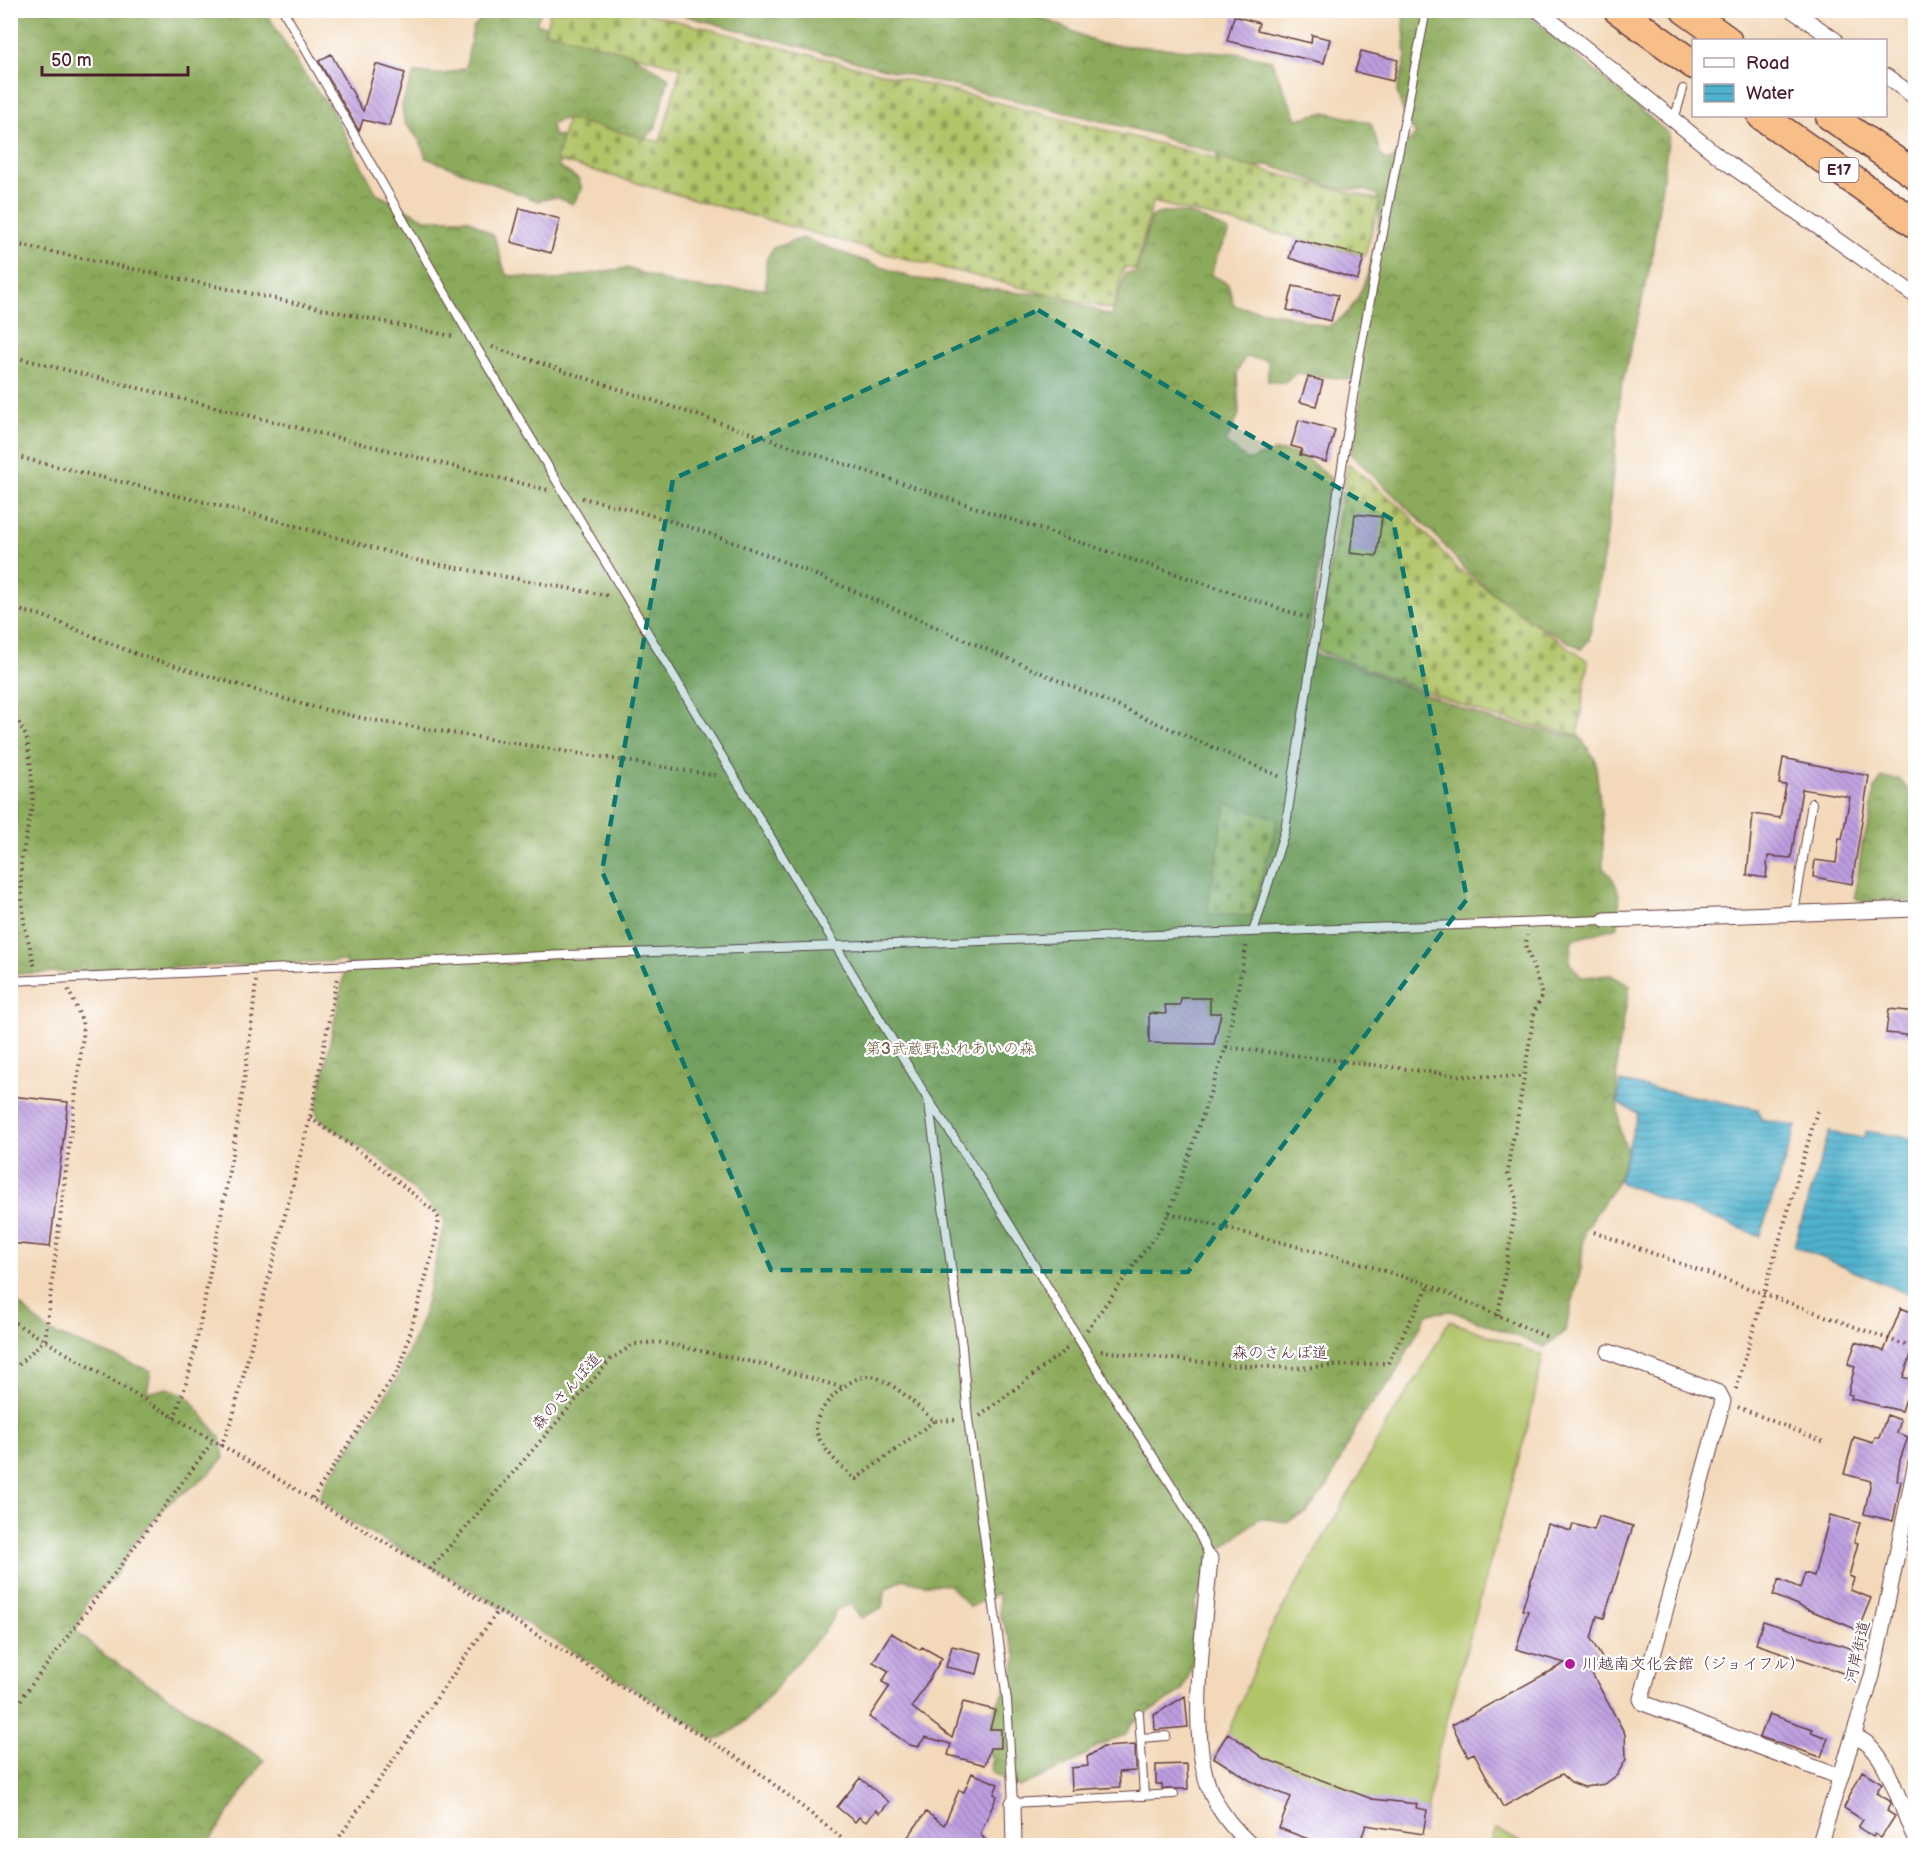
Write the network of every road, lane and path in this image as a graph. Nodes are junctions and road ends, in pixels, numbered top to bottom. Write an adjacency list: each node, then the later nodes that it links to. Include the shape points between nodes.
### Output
1 (282, 10): 19 (lane)
2 (1426, 10): 25 (lane, via 1360,352)
3 (1538, 10): 14 (street)
4 (1618, 10): 9 (highway)
5 (1686, 10): 7 (highway)
6 (1792, 10): 8 (street)
7 (1726, 39)
8 (1834, 39)
9 (1688, 77): 14 (lane)
10 (1887, 77): 11 (street)
11 (1916, 98)
12 (1763, 117): 16 (highway, E17)
13 (1831, 117): 15 (highway, E17)
14 (1674, 120): 18 (street, via 1761,188)
15 (1916, 175)
16 (1916, 224)
17 (10, 243): 19 (path)
18 (1916, 296)
19 (472, 340): 22 (lane); 25 (path)
20 (10, 356): 22 (path)
21 (10, 455): 23 (path, via 257,515 420,561 597,595)
22 (564, 494): 23 (lane); 28 (path, via 634,508 714,535 851,590)
23 (626, 597): 27 (lane)
24 (10, 608): 27 (path, via 41,615 136,654 349,716)
25 (1317, 621): 28 (lane)
26 (10, 707): 39 (path, via 27,738 31,769 33,802 21,862 21,883 24,923)
27 (735, 778): 35 (lane)
28 (1293, 782): 34 (lane, via 1285,830)
29 (1812, 803): 31 (lane)
30 (1916, 909): 31 (street)
31 (1794, 913): 32 (street)
32 (1605, 920): 33 (lane)
33 (1528, 923): 34 (lane); 42 (path, via 1526,945 1542,995 1534,1013)
34 (1251, 932): 35 (lane); 41 (path)
35 (836, 945): 36 (lane); 43 (lane)
36 (340, 965): 37 (lane); 45 (path)
37 (258, 969): 38 (lane); 61 (path, via 234,1152 189,1375)
38 (62, 978): 39 (lane); 53 (path, via 82,1020 83,1035)
39 (40, 980): 40 (lane)
40 (10, 981)
41 (1226, 1047): 42 (path, via 1463,1076); 46 (path)
42 (1523, 1077): 50 (path, via 1508,1174 1517,1199)
43 (929, 1101): 54 (lane, via 983,1178); 63 (lane)
44 (1818, 1108): 49 (path)
45 (310, 1118): 66 (path, via 233,1416); 68 (path, via 368,1157 439,1219 401,1365)
46 (1169, 1213): 48 (path); 54 (path)
47 (1594, 1232): 49 (path)
48 (1429, 1285): 50 (path); 55 (path, 森のさんぽ道, via 1388,1363 1295,1368 1229,1365)
49 (1764, 1292): 56 (path); 60 (path)
50 (1498, 1316): 52 (path)
51 (10, 1320): 53 (path)
52 (1547, 1337)
53 (45, 1339): 58 (path); 61 (path)
54 (1080, 1339): 55 (lane); 63 (path)
55 (1086, 1349): 69 (lane, via 1195,1523)
56 (1916, 1349)
57 (1609, 1352): 60 (street, via 1719,1393)
58 (10, 1373)
59 (844, 1388): 62 (path, via 863,1375 875,1377); 62 (path, via 816,1418 816,1431 843,1470 856,1479); 70 (path, 森のさんぽ道, via 762,1364 658,1342 635,1344 612,1358)
60 (1727, 1403): 65 (path); 77 (street, via 1641,1699)
61 (174, 1418): 64 (path)
62 (934, 1421): 63 (path)
63 (969, 1421): 80 (lane, via 1007,1700)
64 (213, 1442): 66 (path); 72 (path)
65 (1827, 1443)
66 (221, 1446): 68 (path)
67 (1916, 1462): 75 (street, 河岸街道, via 1872,1676)
68 (312, 1500): 70 (path)
69 (1210, 1558): 85 (street, via 1200,1703 1203,1762 1216,1803 1232,1828)
70 (430, 1569): 71 (path)
71 (497, 1612): 82 (path); 83 (path, via 749,1765)
72 (10, 1714)
73 (1140, 1714): 76 (lane)
74 (1166, 1736): 76 (lane)
75 (1854, 1737): 77 (street, 河岸街道); 81 (street, via 1866,1739 1873,1748 1896,1790)
76 (1141, 1738): 79 (lane)
77 (1840, 1777): 86 (street, 河岸街道)
78 (1174, 1794): 79 (lane)
79 (1144, 1796): 80 (lane)
80 (1013, 1803): 84 (street)
81 (1916, 1840)
82 (333, 1845)
83 (852, 1845)
84 (1014, 1845)
85 (1252, 1845)
86 (1819, 1845)

